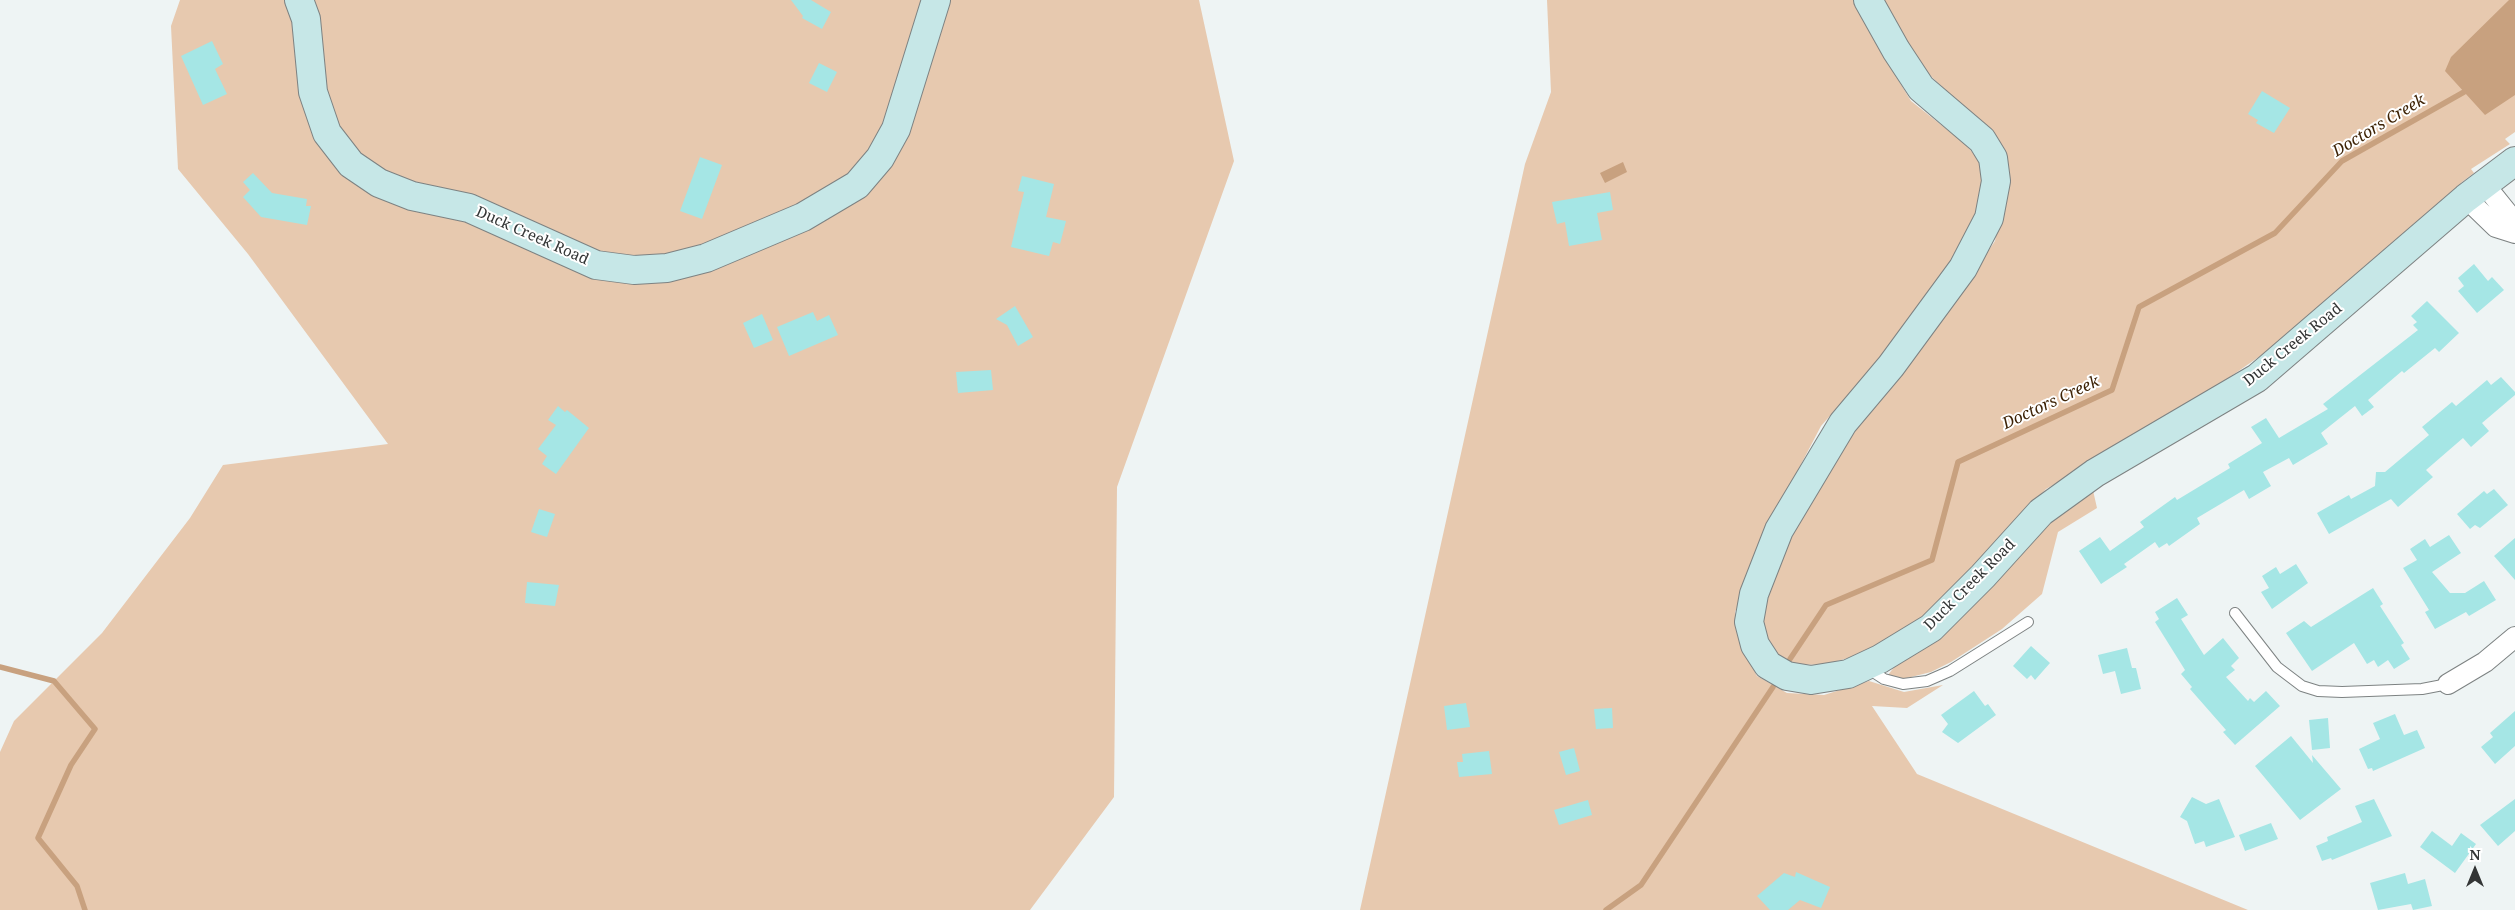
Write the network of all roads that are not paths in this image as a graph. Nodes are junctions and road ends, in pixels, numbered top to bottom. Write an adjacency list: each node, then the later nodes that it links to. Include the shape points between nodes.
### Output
1 (300, 0): 2 (street, Duck Creek Road, via 306,18 313,92 327,133 351,164 379,183 412,196 470,208 596,265 634,270 667,268 706,258 803,217 857,185 880,158 896,129)
2 (936, 0)
3 (1868, 0): 10 (street, Duck Creek Road, via 1922,88 1982,140 1993,158 1996,182 1989,218 1964,268 1891,366 1843,422 1779,530 1754,594 1749,622 1755,645 1768,665 1787,676 1811,680 1848,674)
4 (2515, 161): 5 (street, Duck Creek Road)
5 (2475, 191): 6 (street, via 2509,215); 10 (street, Duck Creek Road, via 2257,378 2071,489 2041,512 1932,628)
6 (2515, 232)
7 (2235, 613): 11 (lane, via 2277,667 2302,686 2318,691 2342,692 2422,689)
8 (2028, 622): 10 (lane, via 1927,682 1903,684 1884,679)
9 (2515, 637): 11 (street, via 2485,662)
10 (1864, 667)
11 (2448, 684)

